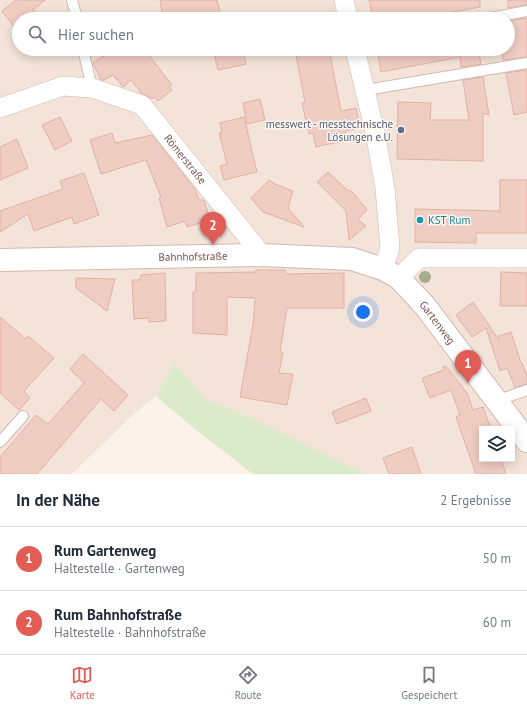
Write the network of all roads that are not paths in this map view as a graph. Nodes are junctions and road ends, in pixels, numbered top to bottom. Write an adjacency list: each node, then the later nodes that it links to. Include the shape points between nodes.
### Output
1 (72, 0): 4 (lane)
2 (344, 0): 5 (street)
3 (527, 11): 6 (lane)
4 (75, 12)
5 (347, 12)
6 (515, 13)
7 (85, 56): 10 (lane)
8 (357, 56): 11 (street)
9 (527, 63): 11 (lane)
10 (92, 88): 12 (street, Römerstraße, via 63,86); 13 (street, Römerstraße, via 142,105)
11 (366, 90): 16 (street, via 388,212)
12 (0, 108)
13 (262, 255): 15 (street, Bahnhofstraße); 16 (street, Bahnhofstraße, via 352,259)
14 (527, 258): 16 (street, via 419,258)
15 (0, 260)
16 (391, 274): 18 (street, Gartenweg, via 424,306)
17 (527, 390): 18 (lane)
18 (496, 401): 20 (street, Gartenweg)
19 (23, 416): 21 (lane)
20 (527, 440)
21 (0, 442)

